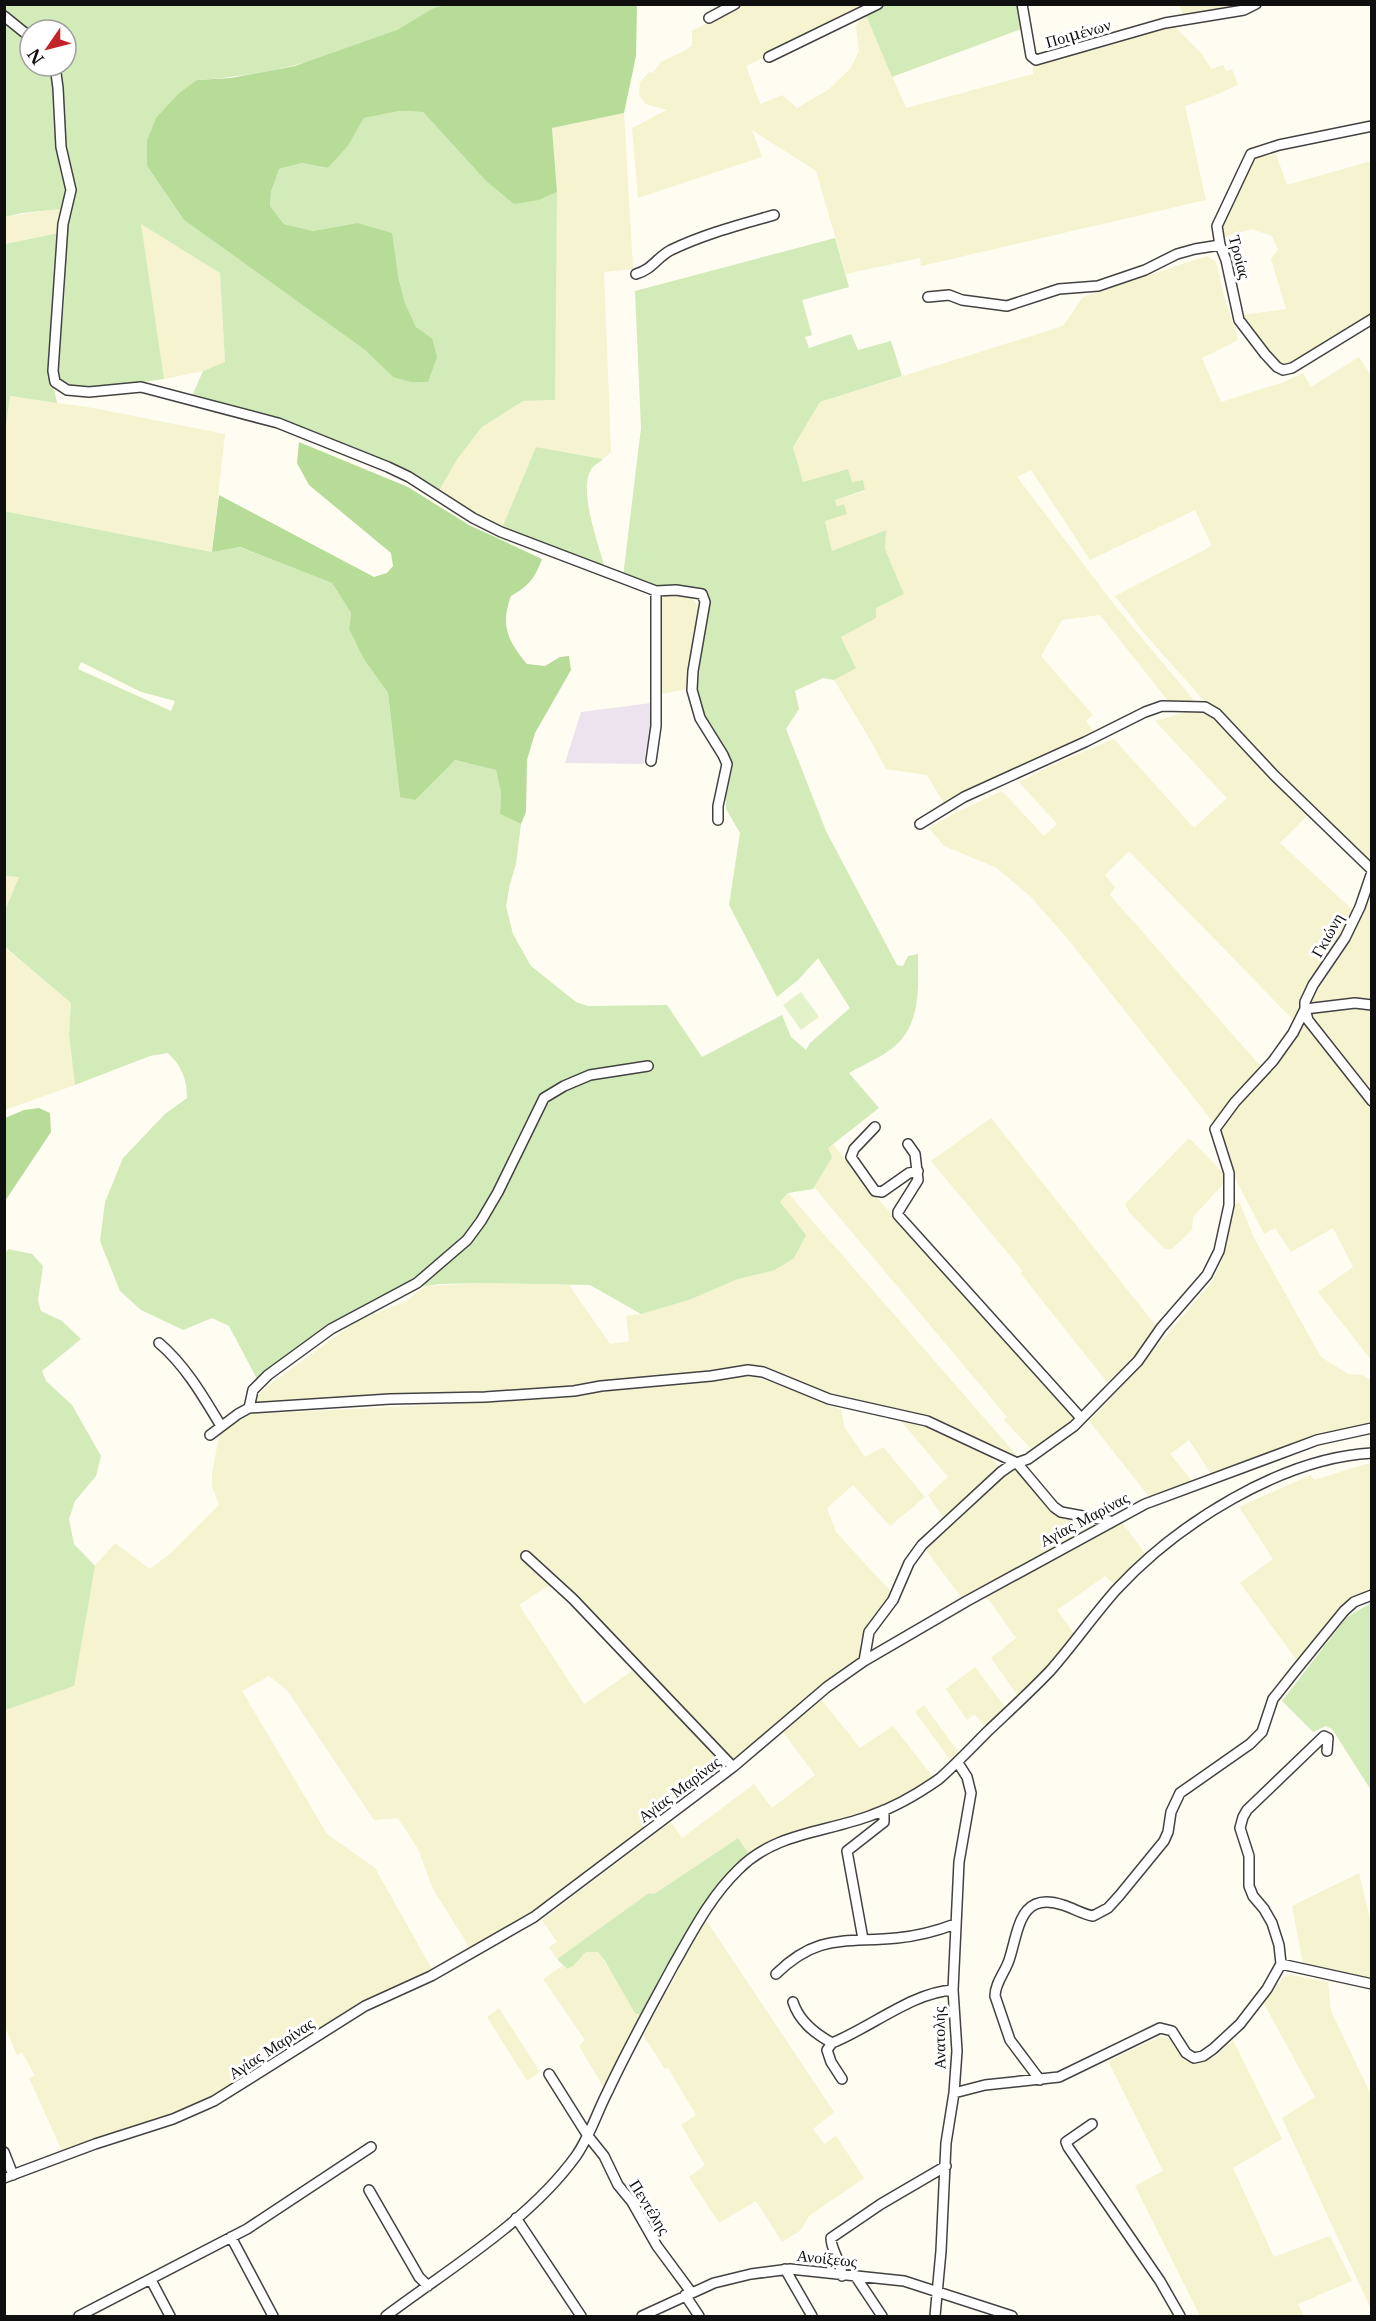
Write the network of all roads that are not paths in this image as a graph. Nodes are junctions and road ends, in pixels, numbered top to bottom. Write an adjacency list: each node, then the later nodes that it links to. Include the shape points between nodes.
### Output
1 (735, 4): 6 (street)
2 (878, 4): 8 (street)
3 (1022, 4): 4 (street, Ποιμένων, via 1031,56 1036,60 1165,23 1244,10)
4 (1256, 4)
5 (4, 16): 7 (street)
6 (709, 18)
7 (18, 27)
8 (769, 57)
9 (57, 78): 16 (street, via 60,147 71,190 63,224 52,371 56,382 68,390 89,392 141,387 278,423 409,477 501,532)
10 (1371, 126): 12 (street, Τροίας, via 1251,154 1217,226)
11 (774, 215): 13 (street, via 699,237)
12 (1220, 245): 14 (street, via 1177,254 1098,286 1059,289 1007,306 949,295); 15 (street, Τροίας, via 1239,320 1283,370)
13 (636, 274)
14 (928, 297)
15 (1371, 319)
16 (656, 591): 17 (street, via 657,726); 18 (street, via 702,594 705,602 692,690 699,718 727,764)
17 (651, 761)
18 (718, 820)
19 (920, 824): 20 (street, via 964,797 1145,712 1162,706 1205,706)
20 (1371, 871): 22 (street, Γκιώνη, via 1346,938 1313,985)
21 (1371, 1005): 22 (street)
22 (1305, 1009): 24 (street, via 1308,1020); 30 (street, Γκιώνη, via 1274,1061 1234,1102 1215,1129 1229,1173 1229,1204 1219,1251 1207,1275 1138,1361)
23 (648, 1066): 29 (street, via 590,1075 544,1098 498,1192 467,1240 417,1283 331,1329 268,1375 253,1390)
24 (1371, 1101)
25 (875, 1127): 27 (street, via 850,1157 875,1191 882,1192)
26 (908, 1144): 27 (street, via 915,1154)
27 (918, 1171): 30 (street, via 916,1187 898,1215)
28 (159, 1343): 31 (street, via 173,1355)
29 (249, 1408): 31 (street); 35 (street, via 574,1391 748,1370 763,1372 829,1399 927,1421)
30 (1081, 1418): 35 (street, via 1065,1433)
31 (221, 1425): 33 (street)
32 (1371, 1428): 36 (street, Αγίας Μαρίνας, via 1306,1444 1182,1489)
33 (210, 1435)
34 (1371, 1453): 41 (street, via 1326,1460 1268,1481 1211,1512 1175,1538 1118,1589 1037,1685)
35 (1017, 1463): 36 (street, via 1054,1508); 39 (street, via 991,1480 922,1545 909,1563 893,1600 869,1632)
36 (1110, 1521): 39 (street, Αγίας Μαρίνας)
37 (526, 1556): 42 (street, via 573,1599)
38 (1371, 1594): 54 (street, via 1344,1611 1273,1699 1262,1732 1180,1793 1164,1840 1108,1908 1093,1916 1054,1902 1033,1904 1024,1912 995,1995 1010,2040)
39 (864, 1661): 42 (street, Αγίας Μαρίνας, via 827,1687)
40 (1327, 1750): 46 (street, via 1330,1742 1324,1736 1247,1810 1240,1822 1250,1860 1250,1890 1272,1923)
41 (958, 1762): 43 (street, via 926,1788); 44 (street, Ανατολής, via 968,1777 971,1793 958,1862)
42 (733, 1767): 61 (street, Αγίας Μαρίνας, via 534,1917 431,1976 365,2006 224,2095 173,2119)
43 (884, 1810): 45 (street, via 884,1822 847,1851); 57 (street, via 772,1845 731,1876 703,1913 657,1994)
44 (956, 1924): 45 (street, via 910,1936); 49 (street, Ανατολής)
45 (863, 1939): 47 (street, via 816,1946)
46 (1281, 1965): 48 (street); 54 (street, via 1268,1989 1240,2024 1203,2056 1191,2057 1172,2031 1160,2028 1068,2074)
47 (776, 1974)
48 (1371, 1984)
49 (953, 1990): 51 (street, via 940,1991 910,2004); 55 (street, Ανατολής, via 957,2052)
50 (792, 2002): 51 (street, via 809,2028)
51 (832, 2043): 53 (street, via 827,2050)
52 (549, 2074): 57 (street, Πεντέλης)
53 (842, 2079)
54 (1040, 2080): 55 (street, via 985,2085)
55 (954, 2093): 60 (street, Ανατολής)
56 (1092, 2124): 83 (street, via 1070,2138 1066,2142 1068,2147)
57 (588, 2136): 63 (street, via 577,2155 542,2195); 71 (street, Πεντέλης)
58 (371, 2147): 64 (street)
59 (4, 2152): 61 (street)
60 (946, 2166): 66 (street, via 831,2238); 70 (street, Ανατολής)
61 (9, 2176)
62 (369, 2190): 69 (street)
63 (516, 2218): 69 (street); 76 (street)
64 (231, 2237): 68 (street); 74 (street)
65 (785, 2269): 66 (street, Ανοίξεως); 71 (street, Ανοίξεως, via 729,2278); 79 (street)
66 (842, 2276): 67 (street, Ανοίξεως)
67 (856, 2277): 70 (street, Ανοίξεως, via 896,2280); 80 (street)
68 (151, 2280): 72 (street); 73 (street)
69 (428, 2286): 75 (street)
70 (937, 2292): 81 (street, Ανατολής); 82 (street, Ανοίξεως)
71 (688, 2293): 77 (street, Ανοίξεως); 78 (street, Πεντέλης)
72 (79, 2316)
73 (170, 2316)
74 (273, 2316)
75 (386, 2316)
76 (581, 2316)
77 (642, 2316)
78 (699, 2316)
79 (812, 2316)
80 (882, 2316)
81 (935, 2316)
82 (1012, 2316)
83 (1180, 2316)

